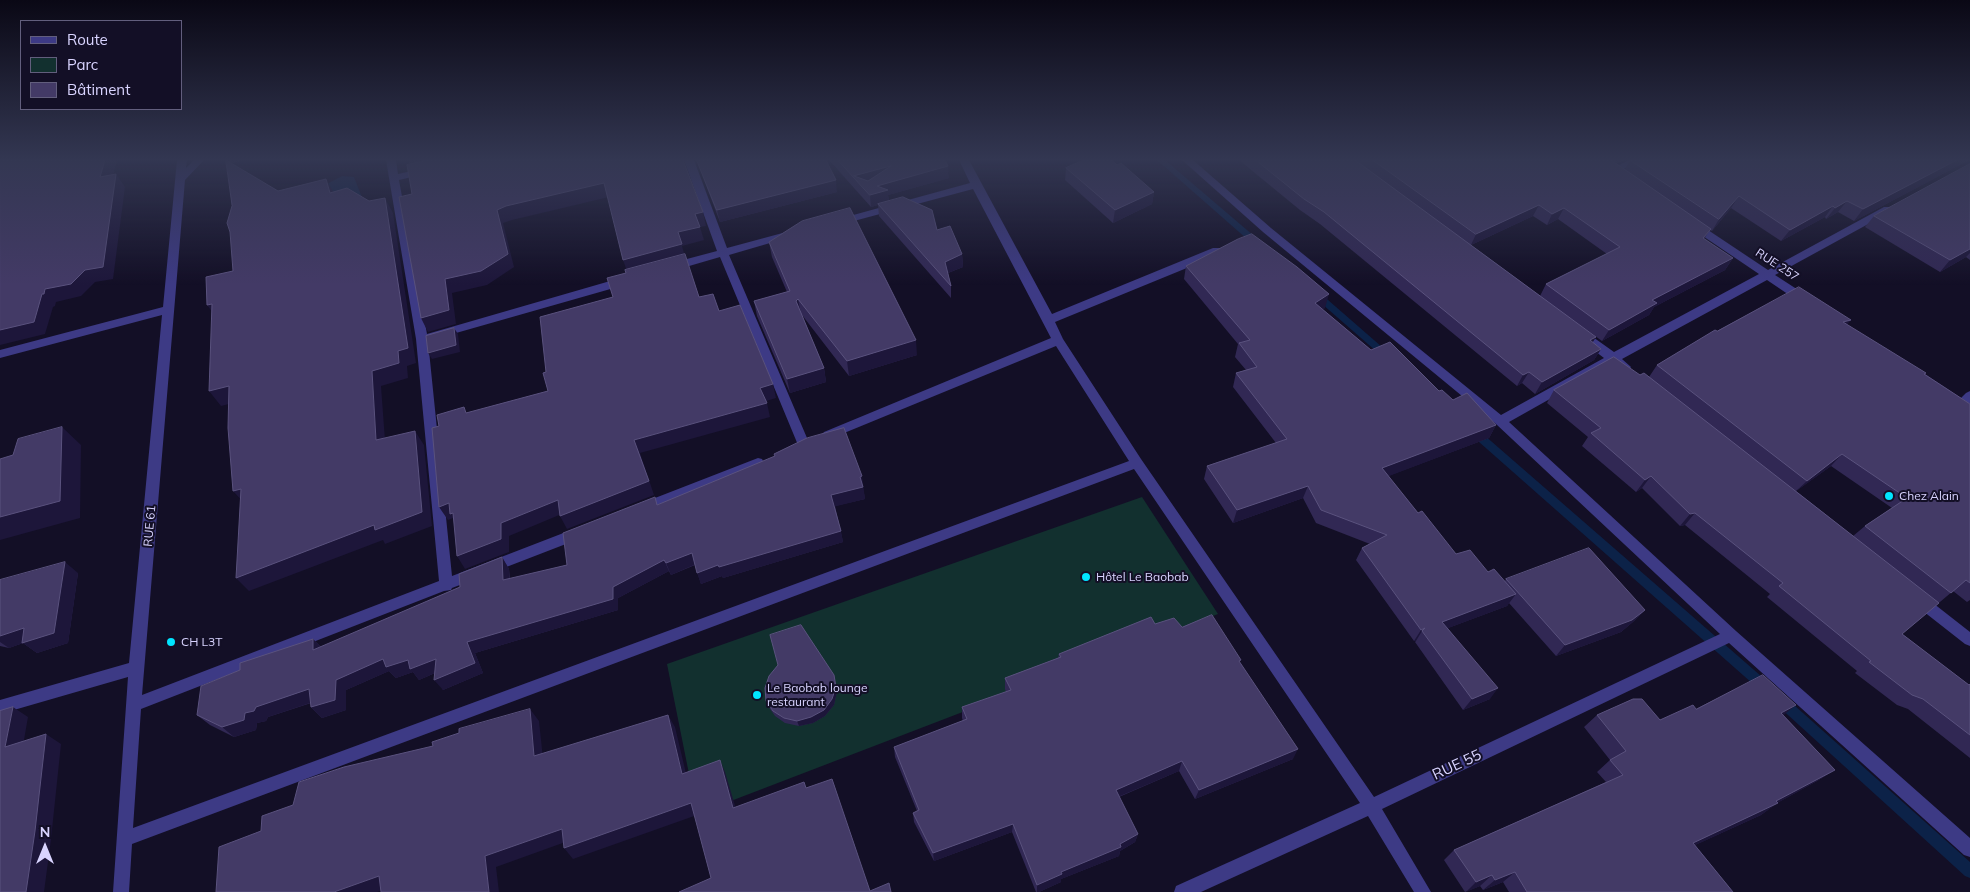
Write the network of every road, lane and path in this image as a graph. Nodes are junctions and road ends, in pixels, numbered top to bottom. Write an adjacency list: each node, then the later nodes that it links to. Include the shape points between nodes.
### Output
1 (180, 202): 17 (street, RUE 61)
2 (398, 202): 20 (street)
3 (704, 202): 12 (street)
4 (914, 202): 9 (street)
5 (985, 202): 18 (street)
6 (1231, 202): 25 (street, via 1263,232)
7 (1894, 206): 14 (street)
8 (1686, 220): 14 (street, RUE 257)
9 (826, 225)
10 (798, 232): 12 (street)
11 (1231, 245): 18 (street)
12 (722, 252): 13 (street); 21 (street, via 800,446)
13 (657, 271)
14 (1767, 276): 16 (street, RUE 257); 23 (street)
15 (638, 277): 20 (street)
16 (1816, 307)
17 (169, 309): 22 (street); 34 (street, RUE 61)
18 (1049, 320): 21 (street)
19 (1573, 328): 23 (street)
20 (422, 339): 30 (street)
21 (1058, 340): 27 (street)
22 (0, 354)
23 (1612, 357): 24 (street); 25 (street)
24 (1635, 375)
25 (1500, 421): 32 (street)
26 (768, 459): 28 (street)
27 (1137, 463): 37 (street); 38 (street)
28 (630, 514)
29 (593, 528): 30 (street)
30 (446, 586): 35 (street)
31 (1908, 591): 33 (street)
32 (1731, 635): 37 (street, RUE 55); 39 (street)
33 (1970, 640)
34 (136, 668): 35 (street, RUE 61); 36 (street)
35 (133, 705): 38 (street, RUE 61)
36 (0, 707)
37 (1371, 806): 41 (street, RUE 55); 42 (street)
38 (124, 839): 40 (street, RUE 61)
39 (1970, 849)
40 (121, 892)
41 (1182, 892)
42 (1423, 892)

